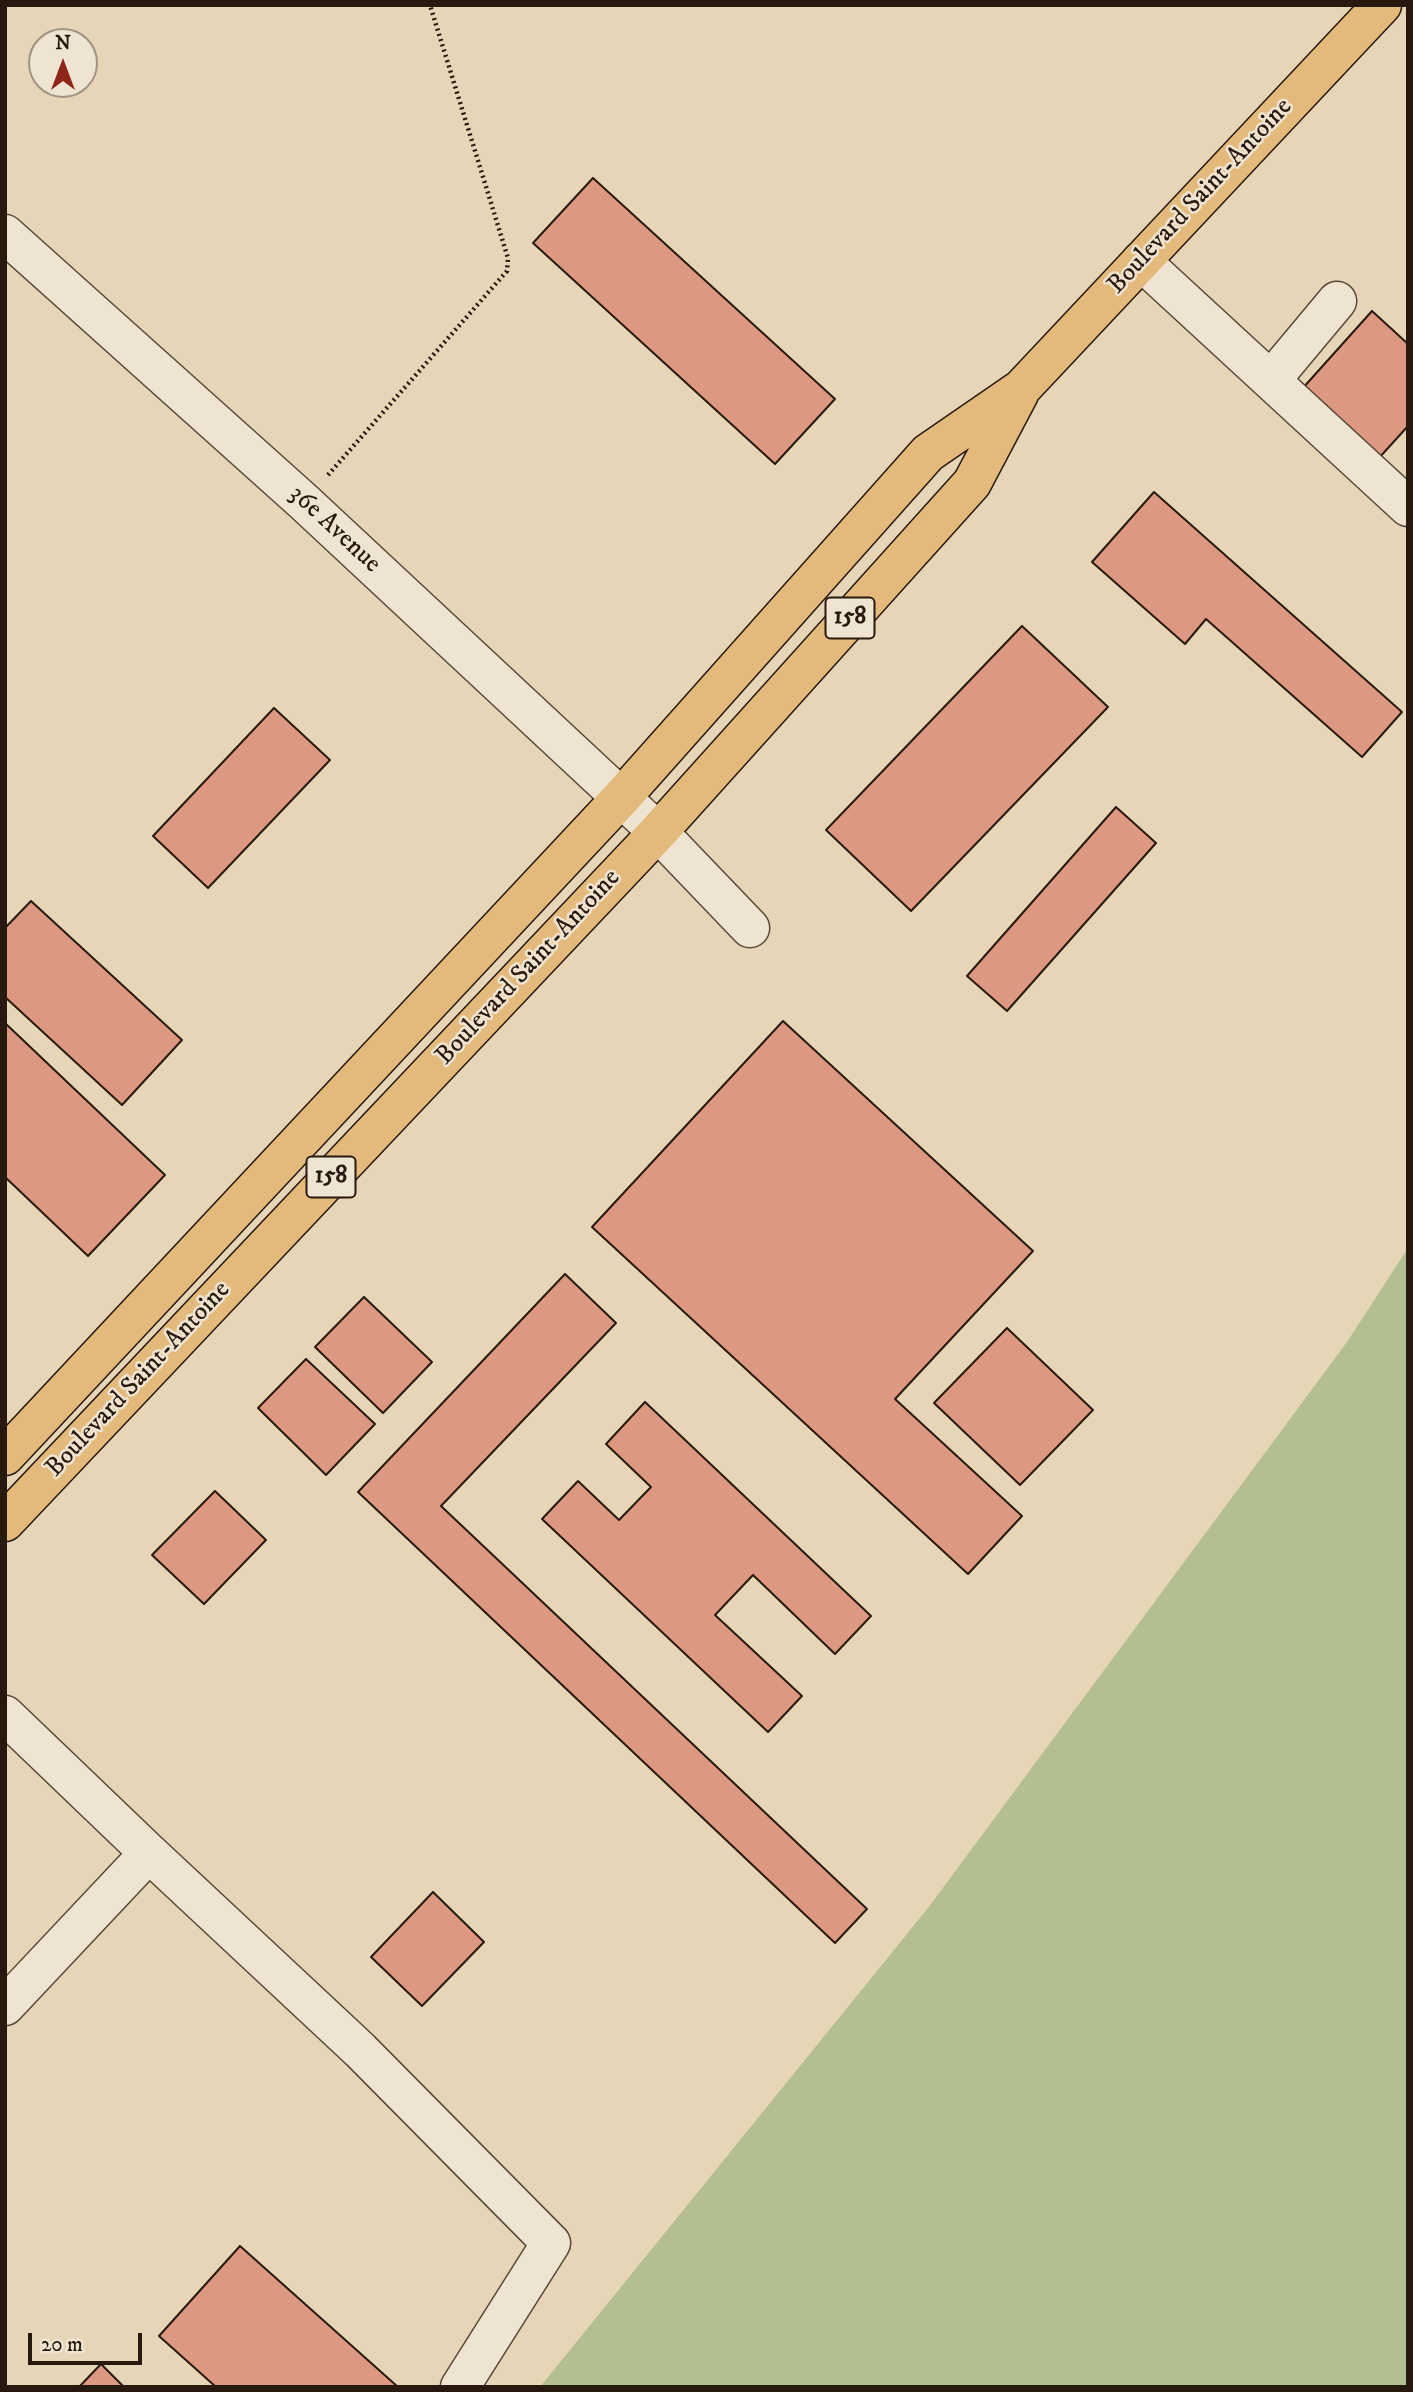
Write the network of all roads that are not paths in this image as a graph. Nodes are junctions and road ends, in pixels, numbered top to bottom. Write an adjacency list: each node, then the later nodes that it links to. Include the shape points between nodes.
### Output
1 (1382, 5): 3 (main road, Boulevard Saint-Antoine / 158)
2 (5, 234): 8 (street, 36e Avenue, via 304,502)
3 (1142, 261): 5 (street); 6 (main road, Boulevard Saint-Antoine / 158)
4 (1337, 301): 5 (street)
5 (1271, 380): 7 (street)
6 (1021, 390): 8 (main road, Boulevard Saint-Antoine / 158, via 928,453); 9 (main road, Boulevard Saint-Antoine / 158, via 972,483)
7 (1408, 507)
8 (621, 798): 9 (street, 36e Avenue); 11 (main road, Boulevard Saint-Antoine / 158)
9 (658, 832): 10 (street, 36e Avenue); 12 (main road, Boulevard Saint-Antoine / 158)
10 (750, 928)
11 (5, 1455)
12 (5, 1522)
13 (5, 1715): 14 (street)
14 (149, 1853): 15 (street); 16 (street, via 360,2050 551,2243)
15 (5, 2006)
16 (460, 2387)

